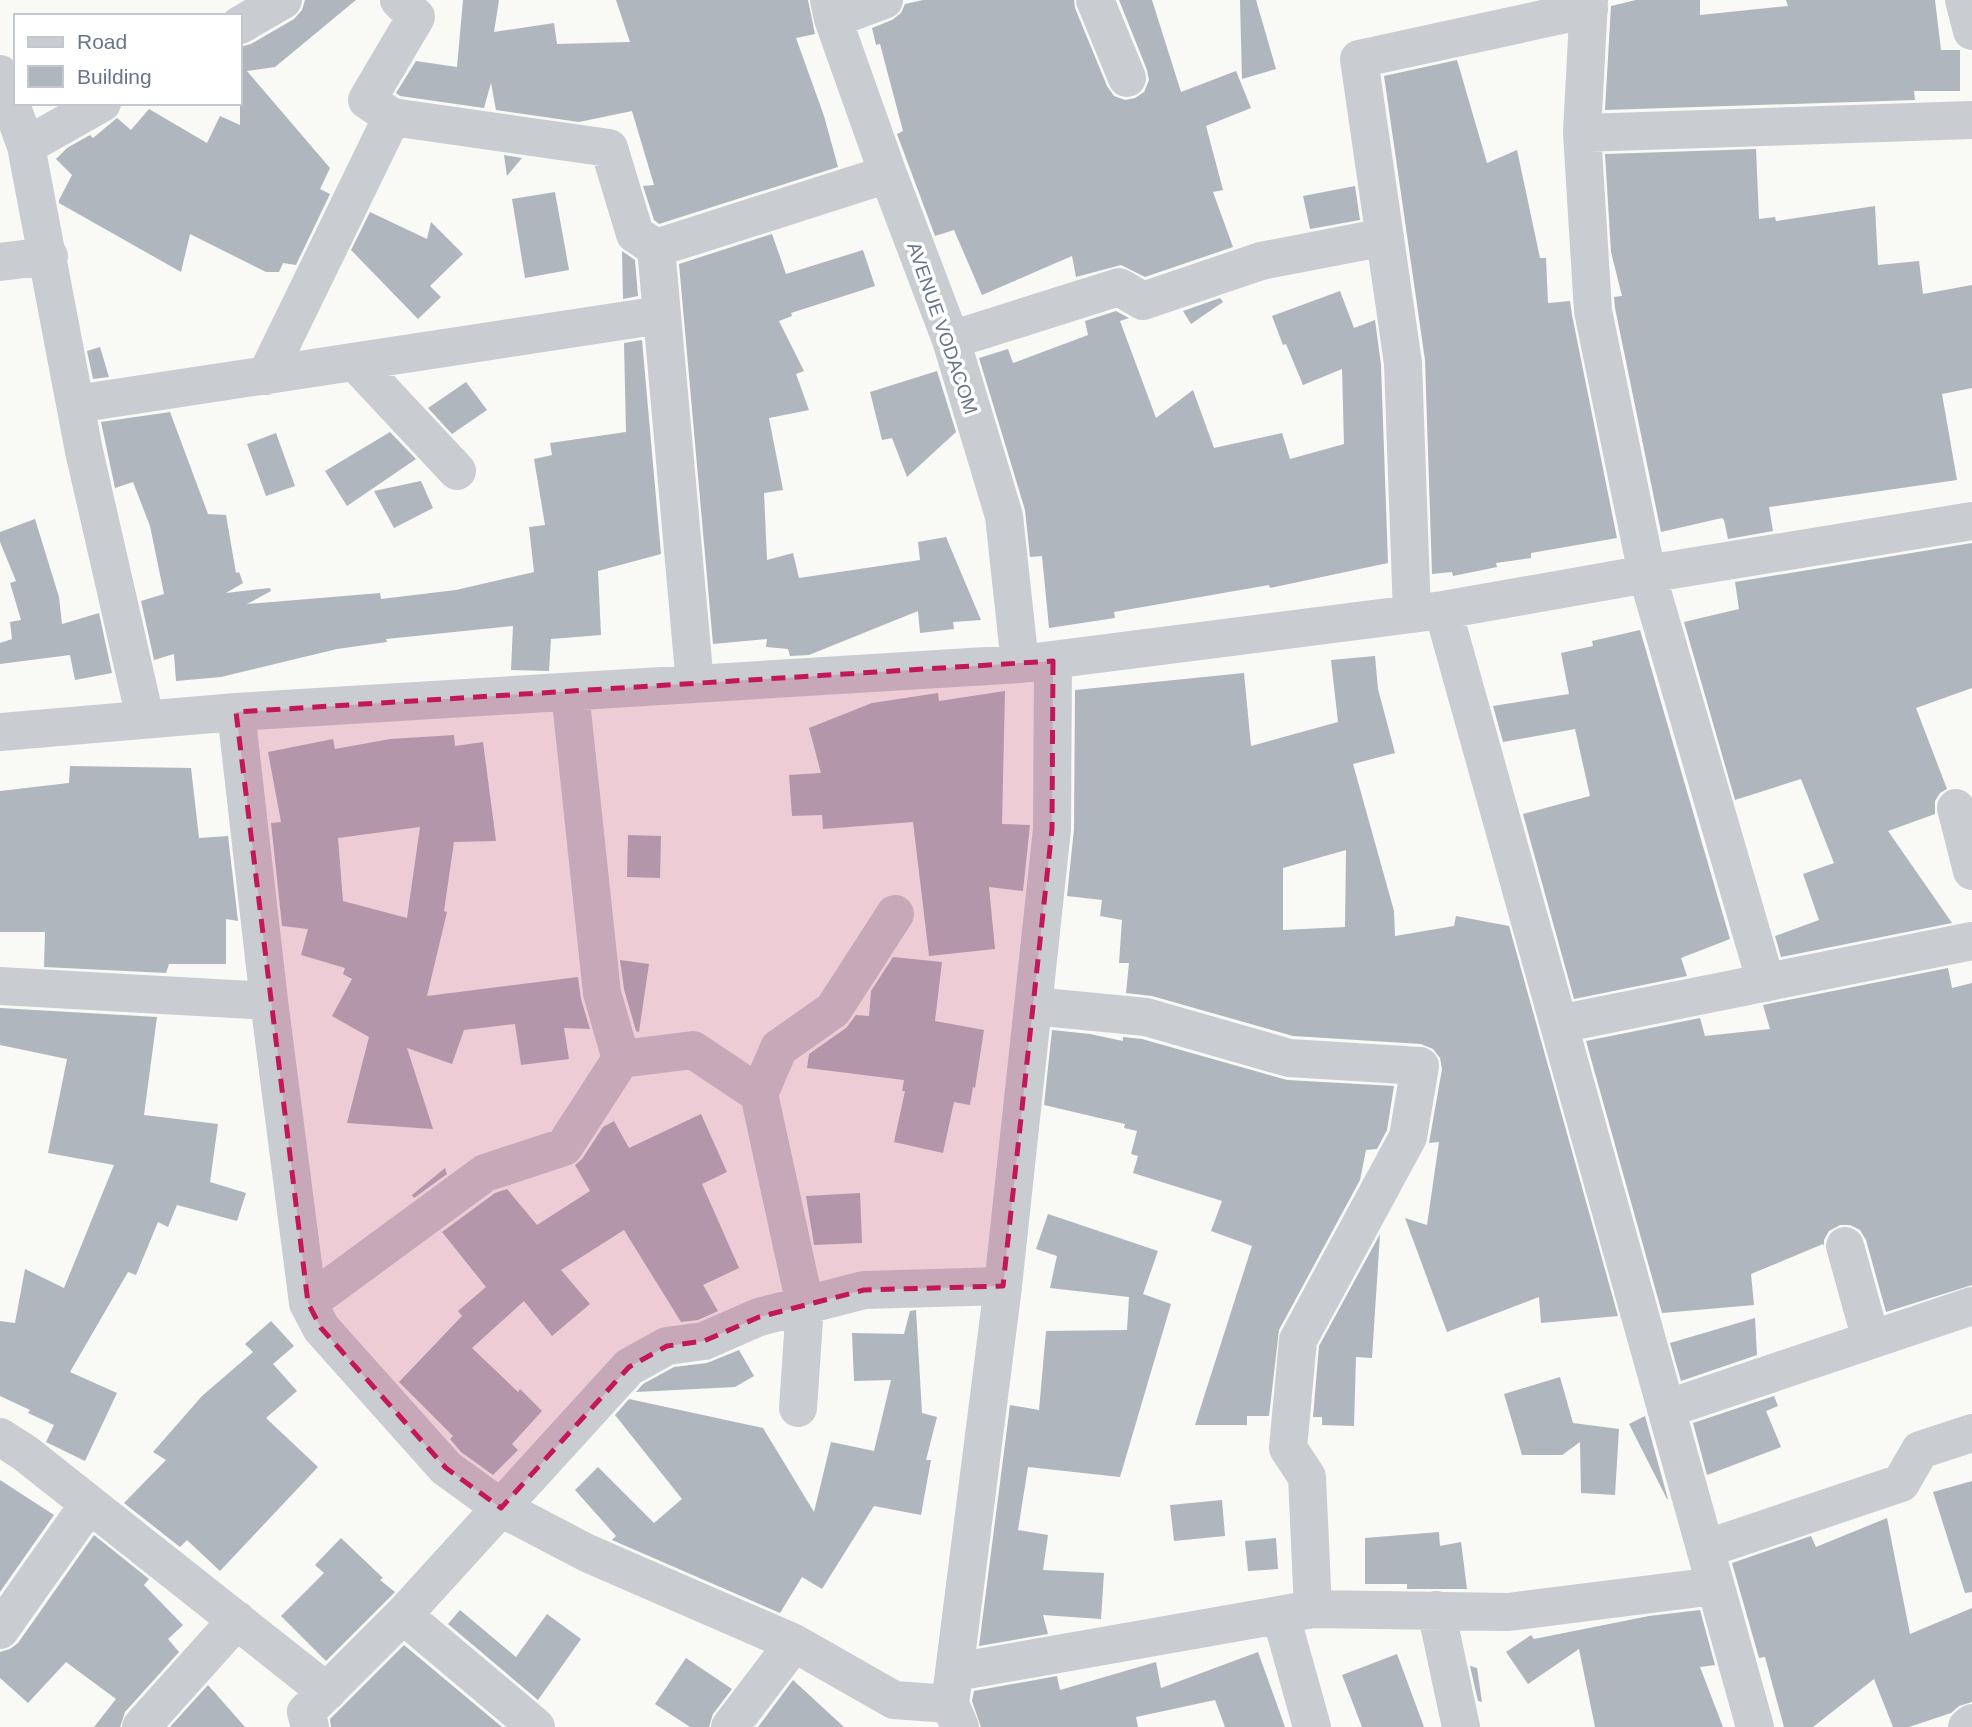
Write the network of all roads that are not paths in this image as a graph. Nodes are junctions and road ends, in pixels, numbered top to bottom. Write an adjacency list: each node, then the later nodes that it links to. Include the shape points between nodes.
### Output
1 (283, 0): 8 (street)
2 (399, 0): 13 (street, via 416,17 367,100)
3 (884, 0): 7 (street)
4 (1095, 0): 11 (street)
5 (1964, 0): 9 (street)
6 (1589, 5): 15 (street); 18 (street, via 1359,59)
7 (831, 9): 17 (street, AVENUE VODACOM)
8 (242, 23)
9 (1972, 31)
10 (0, 74): 16 (street)
11 (1127, 78)
12 (98, 105): 16 (street)
13 (392, 117): 19 (street, via 609,148 635,234); 25 (street)
14 (1972, 120): 15 (street)
15 (1582, 133): 29 (street, via 1593,311)
16 (26, 146): 20 (street)
17 (888, 174): 19 (street); 23 (street, AVENUE VODACOM)
18 (1385, 237): 23 (street, via 1261,261 1143,300 1119,287); 30 (street, via 1404,363)
19 (656, 248): 22 (street)
20 (49, 256): 21 (street); 26 (street)
21 (0, 262)
22 (661, 315): 24 (street); 32 (street)
23 (951, 340): 31 (street, AVENUE VODACOM, via 1004,516)
24 (355, 362): 25 (street); 27 (street)
25 (266, 376): 26 (street)
26 (76, 404): 35 (street)
27 (457, 471)
28 (1972, 521): 29 (street)
29 (1647, 574): 30 (street); 41 (street)
30 (1427, 612): 31 (street); 45 (street)
31 (1037, 663): 32 (street); 44 (street, AVENUE VODACOM, via 1052,829)
32 (695, 684): 33 (street)
33 (570, 692): 34 (street); 46 (street, via 602,993)
34 (236, 712): 35 (street); 43 (street)
35 (145, 718): 36 (street)
36 (0, 732)
37 (1956, 808): 38 (street)
38 (1972, 871)
39 (895, 914): 47 (street, via 832,1010 779,1048)
40 (1972, 942): 41 (street)
41 (1766, 983): 45 (street)
42 (0, 986): 43 (street)
43 (269, 1001): 50 (street)
44 (1033, 1006): 49 (street, AVENUE VODACOM); 63 (street, via 1146,1017 1289,1058 1420,1066 1408,1138 1298,1340 1288,1448 1307,1478)
45 (1559, 1024): 55 (street)
46 (621, 1059): 47 (street, via 693,1050); 50 (street, via 564,1147 485,1173)
47 (759, 1094): 51 (street)
48 (1845, 1246): 53 (street)
49 (1003, 1286): 51 (street, via 864,1290); 69 (street, AVENUE VODACOM)
50 (308, 1303): 59 (street, via 321,1328 446,1468)
51 (805, 1305): 54 (street); 59 (street, via 759,1317 704,1341 667,1346 629,1367)
52 (1972, 1306): 53 (street)
53 (1871, 1340): 55 (street)
54 (798, 1408)
55 (1666, 1409): 60 (street)
56 (1972, 1433): 60 (street, via 1920,1450 1901,1483)
57 (0, 1437): 58 (street)
58 (89, 1504): 65 (street); 66 (street)
59 (502, 1507): 64 (street); 67 (street, via 587,1553)
60 (1704, 1549): 61 (street)
61 (1715, 1586): 62 (street, via 1508,1612); 77 (street)
62 (1436, 1610): 63 (street); 76 (street)
63 (1297, 1613): 69 (street); 75 (street)
64 (403, 1615): 68 (street); 73 (street)
65 (237, 1620): 68 (street); 71 (street)
66 (0, 1630)
67 (794, 1643): 69 (street, via 894,1700); 74 (street)
68 (327, 1692): 72 (street, via 306,1712)
69 (956, 1701)
70 (1972, 1723): 78 (street)
71 (141, 1727)
72 (310, 1727)
73 (536, 1727)
74 (730, 1727)
75 (1312, 1727)
76 (1461, 1727)
77 (1755, 1727)
78 (1967, 1727)

